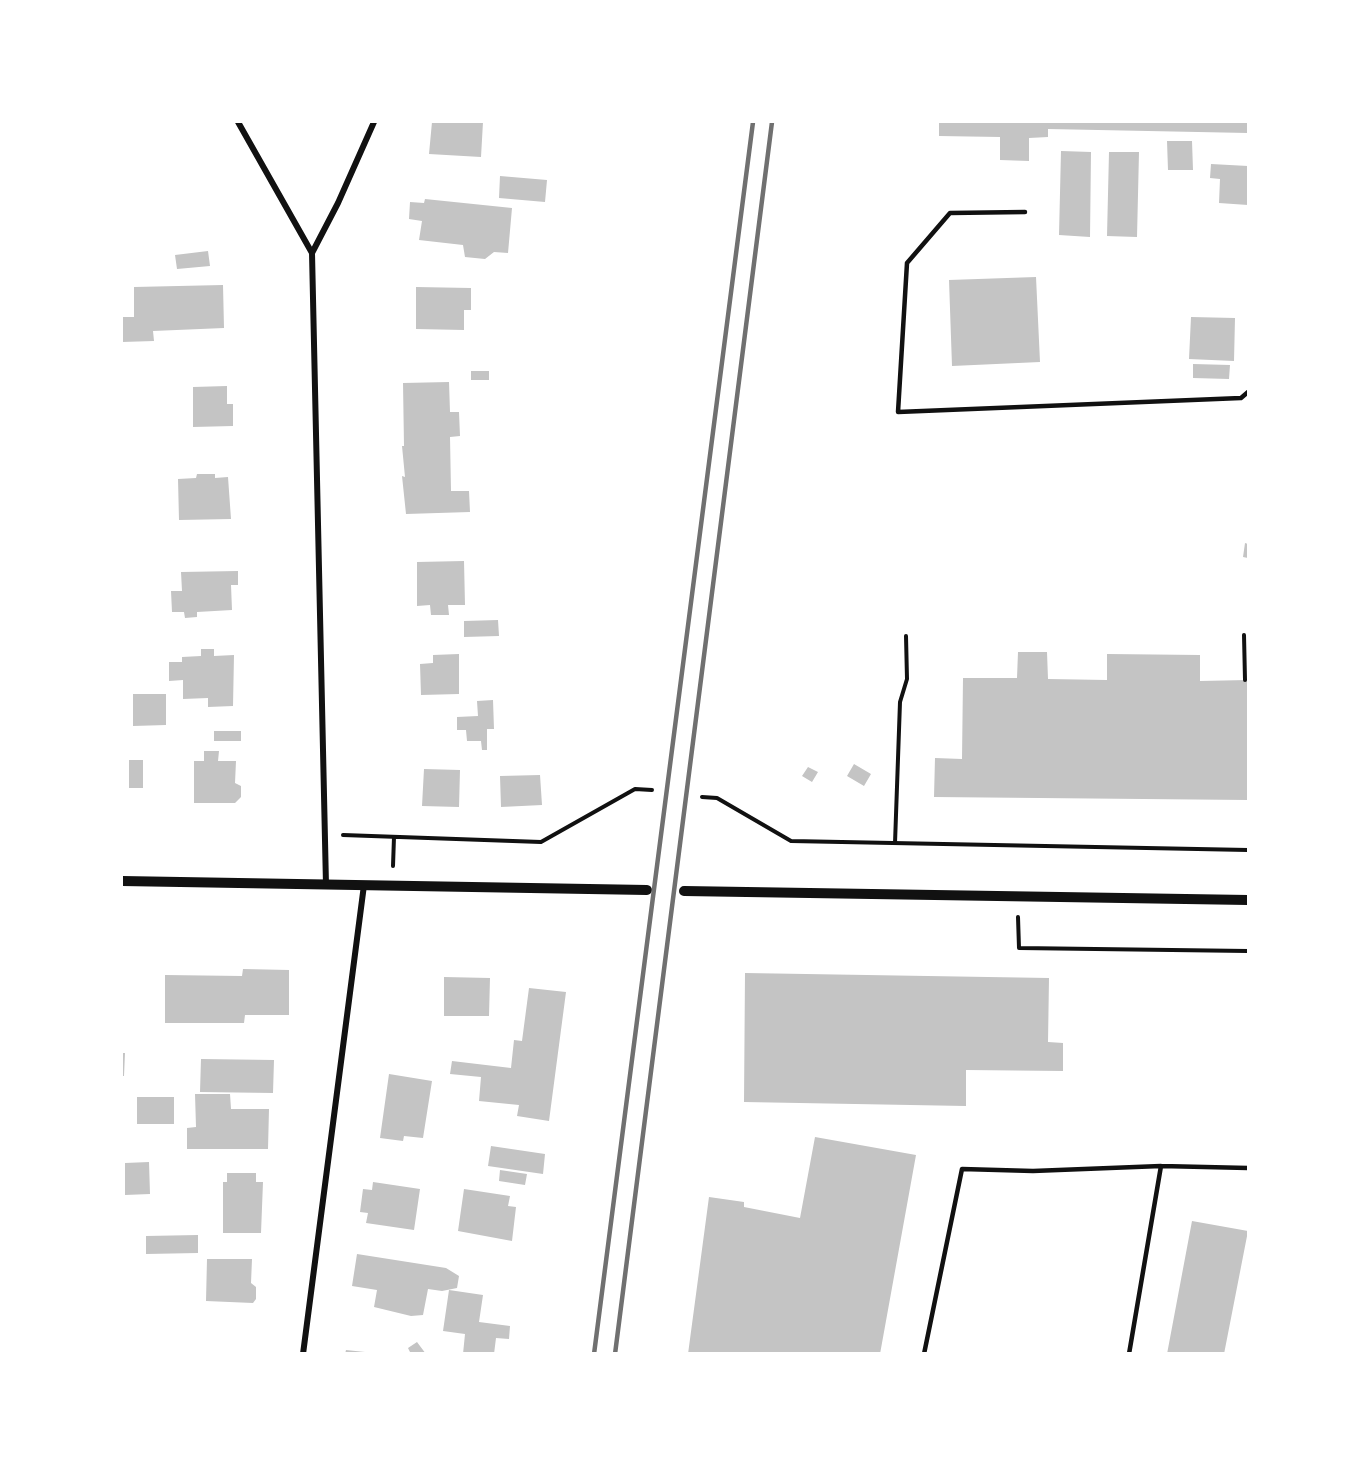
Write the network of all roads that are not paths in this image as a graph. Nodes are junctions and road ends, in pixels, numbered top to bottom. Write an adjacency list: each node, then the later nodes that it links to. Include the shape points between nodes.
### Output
1 (238, 122): 4 (street)
2 (374, 122): 4 (street)
3 (1025, 212): 5 (lane, via 950,213 907,263 898,412 1241,398)
4 (312, 253): 7 (street)
5 (1248, 392)
6 (122, 881): 7 (street)
7 (326, 885): 8 (street)
8 (364, 885): 9 (street); 14 (street)
9 (647, 890)
10 (684, 891): 11 (street)
11 (1248, 900)
12 (1161, 1166): 13 (lane); 15 (lane, via 1033,1171 962,1169); 16 (lane)
13 (1248, 1168)
14 (303, 1353)
15 (924, 1353)
16 (1129, 1353)

